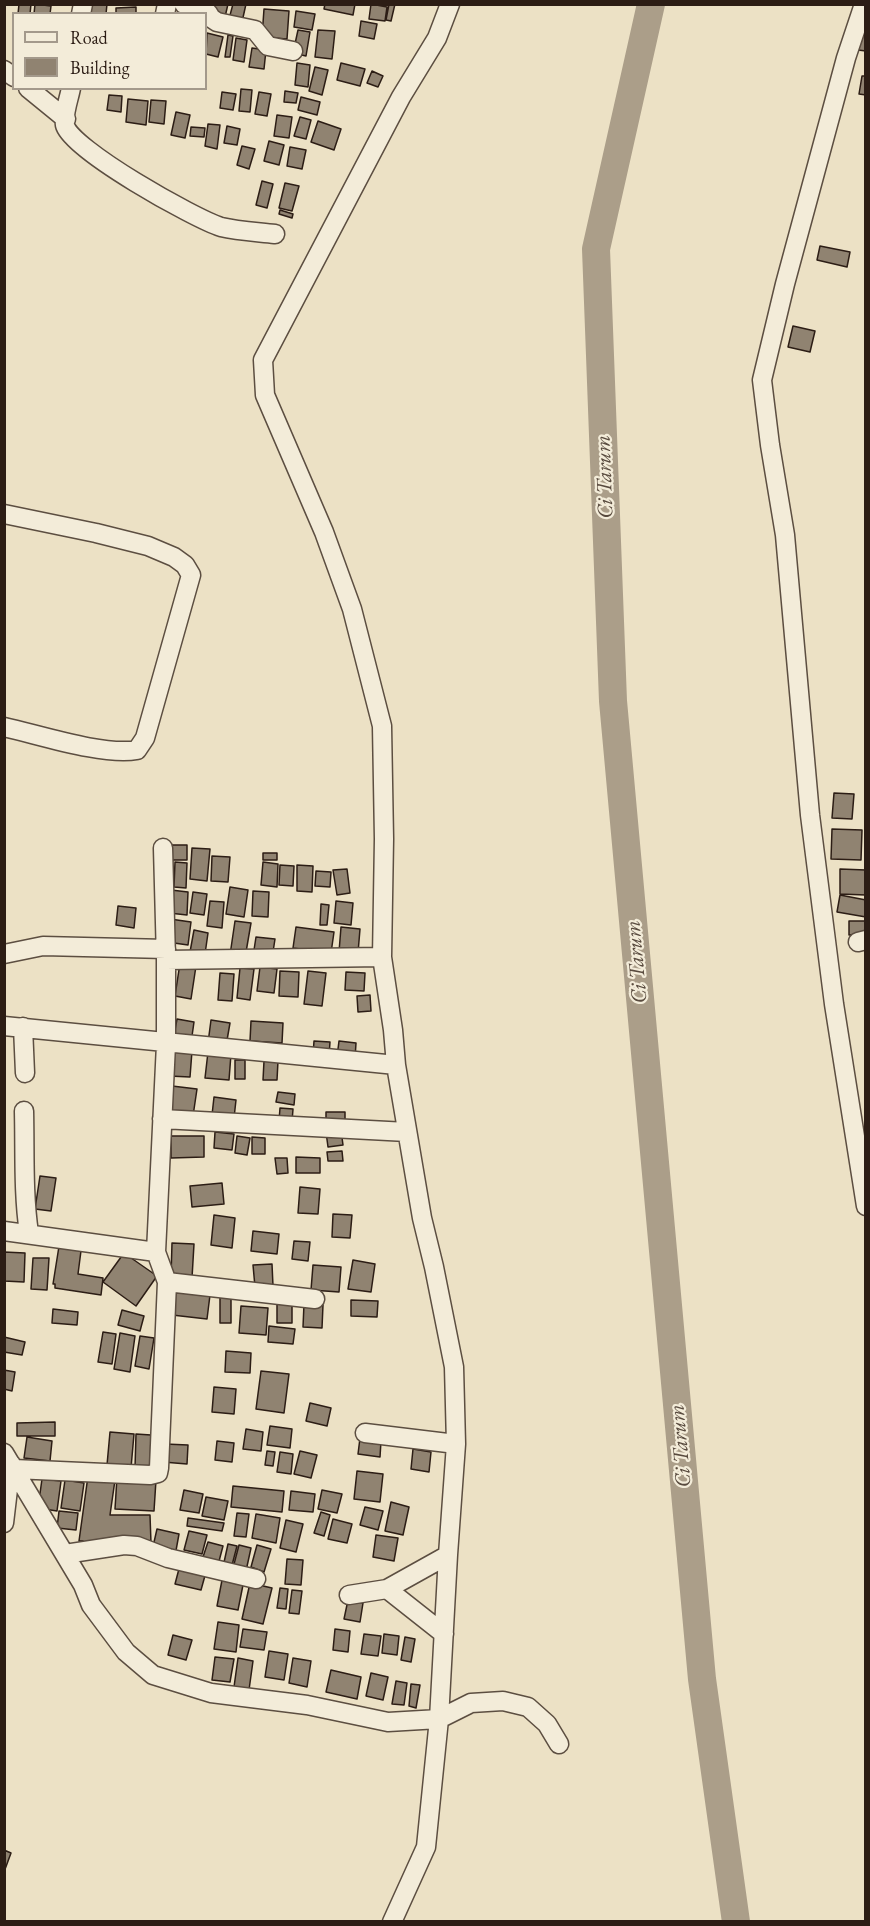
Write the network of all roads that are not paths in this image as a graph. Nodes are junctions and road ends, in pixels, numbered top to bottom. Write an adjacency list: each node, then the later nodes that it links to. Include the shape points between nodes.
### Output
1 (184, 4): 4 (street)
2 (450, 4): 15 (street, via 437,38 401,97 262,360 265,394 352,609 382,726)
3 (864, 4): 24 (street, via 784,284 762,380 785,535 810,815 832,993)
4 (208, 9): 5 (street, via 217,22 255,30 268,46)
5 (292, 51)
6 (30, 90): 8 (street)
7 (71, 90): 8 (street)
8 (66, 119): 9 (street, via 65,125 74,138 189,214 221,227)
9 (275, 234)
10 (4, 514): 11 (street, via 148,546 174,557 191,575 146,738 137,750 90,747)
11 (4, 727)
12 (163, 848): 14 (street)
13 (4, 954): 14 (street, via 43,946)
14 (166, 954): 15 (street); 18 (street)
15 (382, 957): 19 (street)
16 (4, 1026): 17 (street)
17 (23, 1027): 18 (street); 20 (street)
18 (166, 1044): 19 (street); 22 (street)
19 (396, 1065): 23 (street)
20 (25, 1073)
21 (24, 1111): 26 (street)
22 (162, 1119): 23 (street); 27 (street)
23 (407, 1132): 31 (street, via 454,1367)
24 (866, 1206)
25 (4, 1231): 26 (street)
26 (29, 1233): 27 (street)
27 (156, 1252): 28 (street)
28 (167, 1282): 29 (street); 32 (street, via 158,1473)
29 (315, 1299)
30 (365, 1433): 31 (street)
31 (456, 1444): 35 (street)
32 (10, 1462): 33 (street); 34 (street)
33 (4, 1523)
34 (65, 1554): 36 (street, via 137,1546 168,1558); 40 (street, via 91,1605 109,1630 126,1653 153,1675 210,1693 307,1705 387,1722)
35 (448, 1555): 37 (street); 39 (street)
36 (256, 1579)
37 (387, 1589): 38 (street); 39 (street)
38 (349, 1595)
39 (444, 1634): 40 (street)
40 (439, 1719): 41 (street, via 471,1703 503,1701 528,1707 547,1724); 42 (street, via 426,1847)
41 (559, 1744)
42 (392, 1922)

